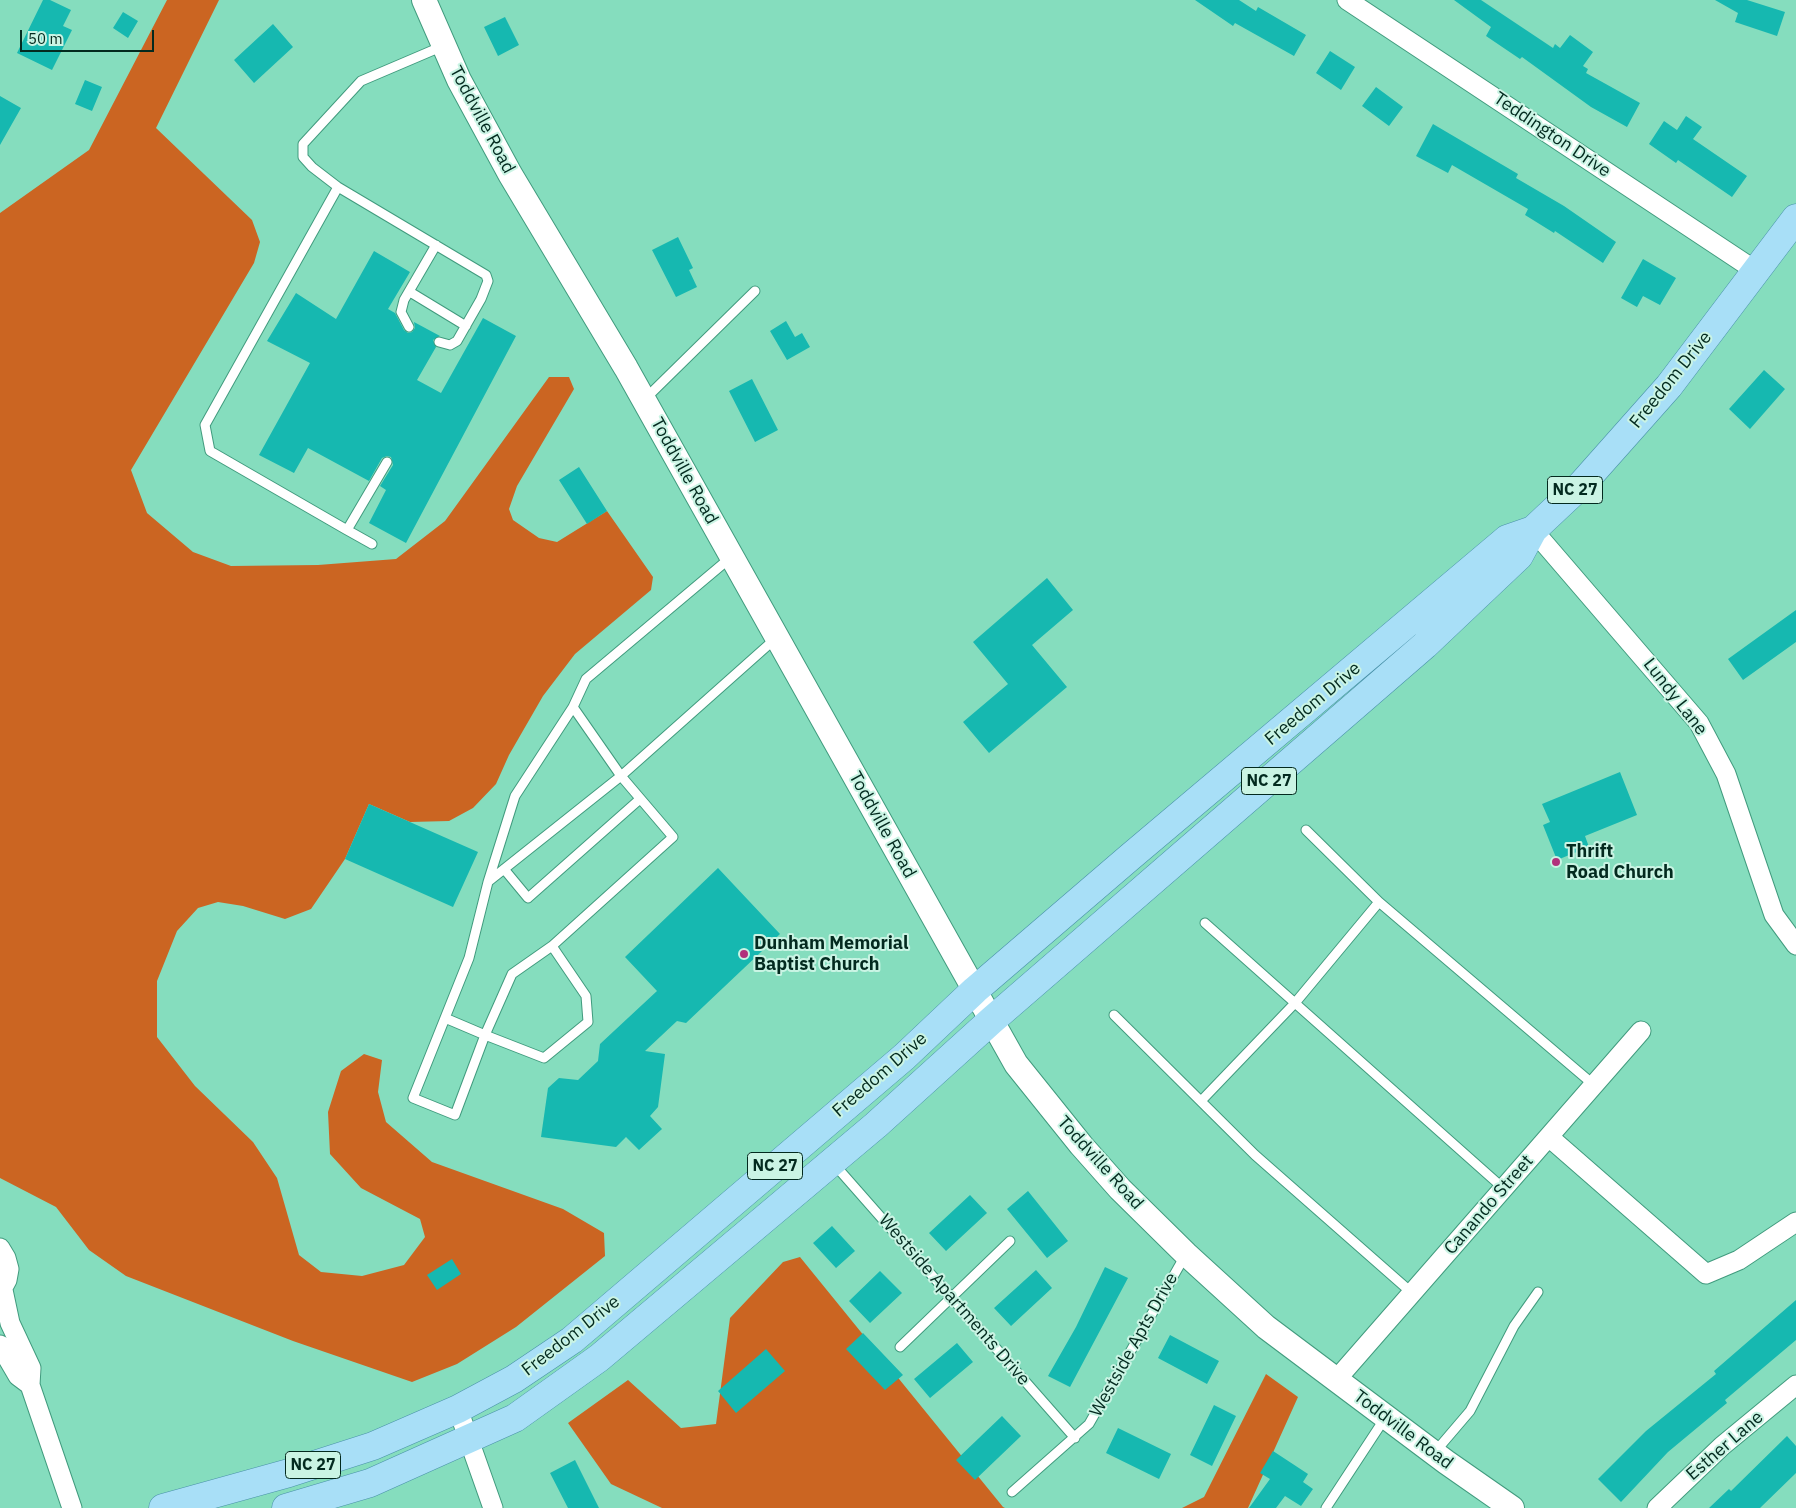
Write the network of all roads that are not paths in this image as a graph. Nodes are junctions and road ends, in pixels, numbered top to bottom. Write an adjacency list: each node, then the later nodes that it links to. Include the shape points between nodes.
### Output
1 (424, 0): 3 (street, Toddville Road)
2 (1347, 0): 7 (street, Teddington Drive)
3 (444, 46): 4 (lane, via 361,81 303,144 304,157 312,168); 13 (street, Toddville Road, via 510,174)
4 (338, 187): 6 (lane); 15 (lane, via 205,425 210,451)
5 (1796, 218): 7 (main road, Freedom Drive / NC 27)
6 (436, 245): 9 (lane); 11 (lane, via 486,275 488,280)
7 (1756, 271): 16 (main road, Freedom Drive / NC 27, via 1651,407 1582,484)
8 (755, 291): 13 (lane)
9 (410, 292): 10 (lane, via 401,312); 11 (lane)
10 (409, 326)
11 (466, 326): 12 (lane, via 457,341 450,345)
12 (438, 342)
13 (644, 400): 18 (street, Toddville Road)
14 (387, 462): 15 (lane)
15 (347, 530): 17 (lane)
16 (1533, 530): 28 (street, Lundy Lane, via 1699,723 1726,774 1752,844 1771,909); 30 (main road, Freedom Drive / NC 27, via 1507,540); 34 (main road, Freedom Drive / NC 27, via 1519,556 1425,646)
17 (372, 544)
18 (732, 556): 19 (street, Toddville Road); 20 (lane, via 586,679)
19 (777, 637): 21 (lane); 30 (street, Toddville Road)
20 (573, 707): 21 (lane); 25 (lane, via 515,796)
21 (620, 776): 22 (lane); 24 (lane)
22 (640, 799): 24 (lane, via 528,898); 29 (lane, via 673,838)
23 (1306, 830): 26 (lane)
24 (504, 869): 25 (lane)
25 (488, 882): 33 (lane, via 469,958)
26 (1379, 902): 31 (lane); 37 (lane)
27 (1206, 923): 31 (lane)
28 (1796, 944)
29 (552, 946): 36 (lane, via 512,974); 36 (lane, via 586,996 588,1022 544,1058)
30 (975, 990): 34 (street, Toddville Road); 55 (main road, Freedom Drive / NC 27, via 904,1057 572,1340 514,1379)
31 (1295, 1002): 38 (lane); 41 (lane)
32 (1114, 1015): 38 (lane)
33 (445, 1018): 36 (lane); 36 (lane, via 413,1098 455,1115)
34 (992, 1020): 40 (main road, Freedom Drive / NC 27); 45 (street, Toddville Road, via 1016,1064 1080,1145)
35 (1641, 1031): 37 (street, Canando Street)
36 (485, 1035)
37 (1594, 1085): 39 (street, Canando Street)
38 (1201, 1101): 48 (lane, via 1255,1155)
39 (1549, 1137): 41 (street, Canando Street); 42 (street, via 1706,1274 1739,1260)
40 (833, 1162): 49 (lane, Westside Apartments Drive); 58 (main road, Freedom Drive / NC 27, via 599,1358 516,1418)
41 (1503, 1188): 48 (street, Canando Street)
42 (1796, 1222)
43 (1010, 1241): 49 (lane)
44 (0, 1248): 46 (street, via 9,1269)
45 (1186, 1254): 52 (street, Toddville Road, via 1266,1327); 57 (lane, Westside Apts Drive, via 1102,1405)
46 (1, 1291): 53 (street, via 10,1323 30,1368)
47 (1538, 1292): 59 (lane, via 1514,1326 1470,1411)
48 (1412, 1293): 52 (street, Canando Street)
49 (951, 1298): 51 (lane); 57 (lane, Westside Apartments Drive)
50 (0, 1345): 53 (street, via 18,1376)
51 (900, 1347)
52 (1336, 1380): 56 (street, Toddville Road)
53 (30, 1385): 61 (street)
54 (1796, 1385): 67 (street, Esther Lane, via 1722,1446)
55 (458, 1409): 58 (street); 62 (main road, Freedom Drive / NC 27, via 373,1446)
56 (1385, 1417): 59 (street, Toddville Road); 65 (lane)
57 (1075, 1438): 60 (lane, Westside Apts Drive)
58 (468, 1439): 63 (main road, Freedom Drive / NC 27, via 370,1484); 64 (street)
59 (1434, 1454): 66 (street, Toddville Road)
60 (1012, 1492)
61 (72, 1508)
62 (163, 1508)
63 (286, 1508)
64 (493, 1508)
65 (1326, 1508)
66 (1512, 1508)
67 (1657, 1508)

